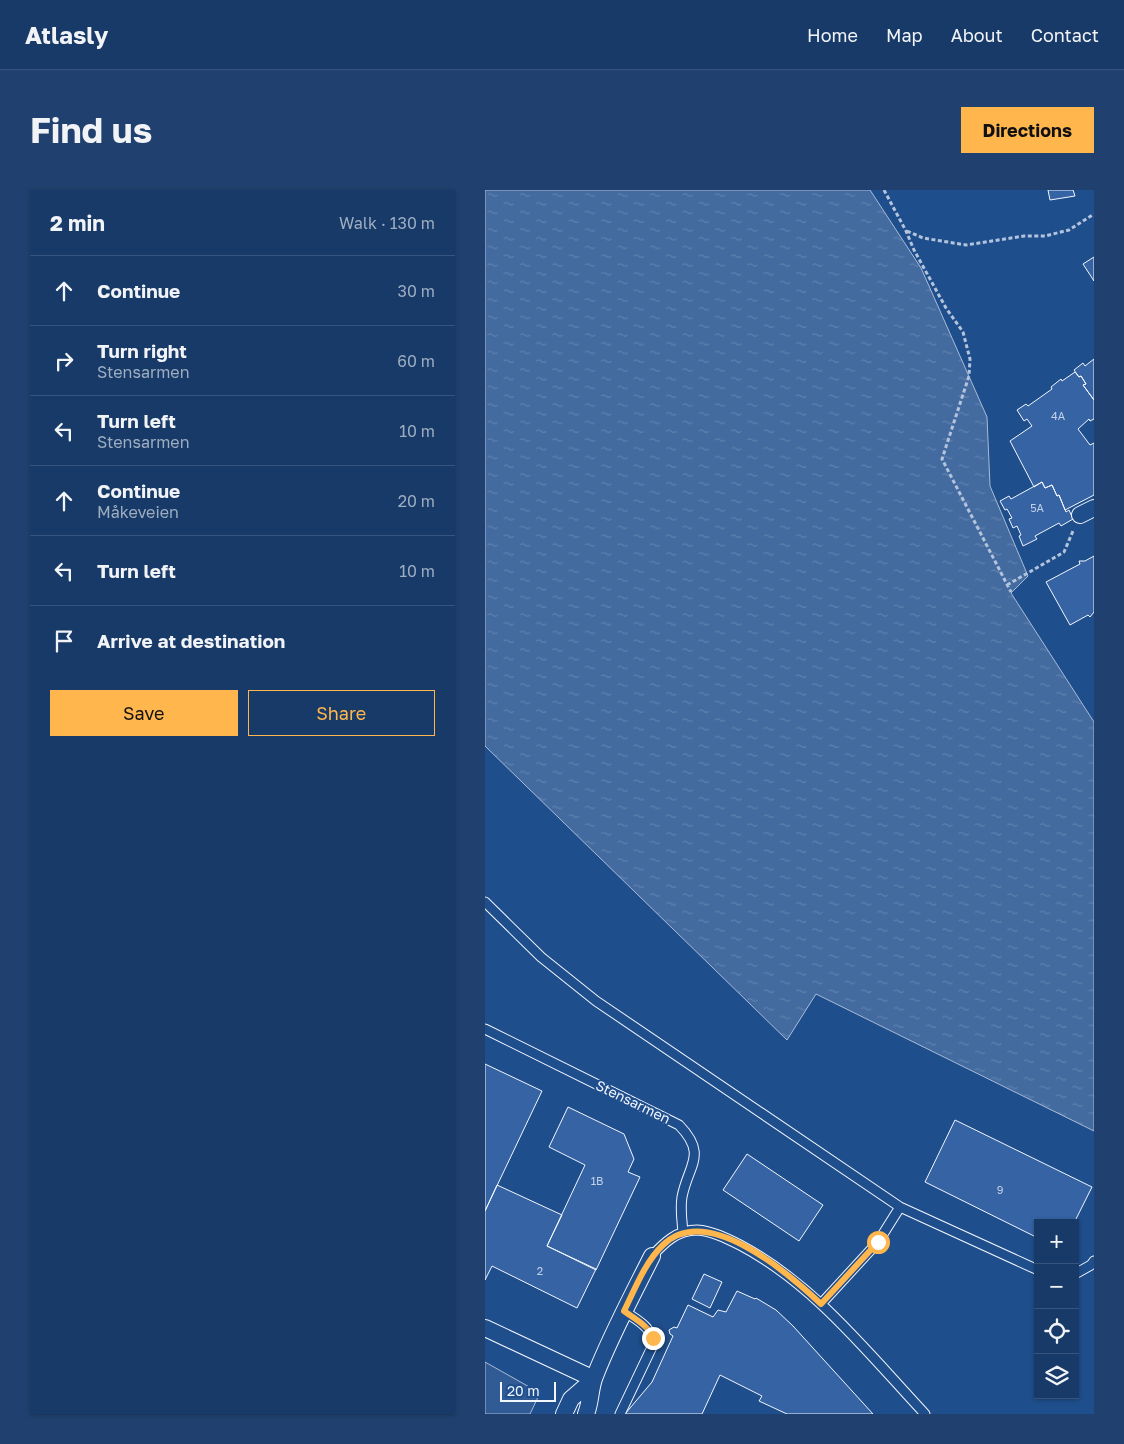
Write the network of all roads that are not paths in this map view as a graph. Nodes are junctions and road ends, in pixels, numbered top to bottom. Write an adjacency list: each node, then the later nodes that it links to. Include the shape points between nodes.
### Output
1 (485, 902): 3 (lane, via 541,957 596,1001)
2 (485, 1029): 4 (lane, Stensarmen, via 679,1125 695,1148 683,1196)
3 (900, 1207): 7 (lane); 9 (lane, via 878,1242)
4 (683, 1232): 5 (lane, via 664,1243); 9 (lane, via 703,1231 726,1238 757,1254)
5 (652, 1256): 10 (street)
6 (1094, 1261): 8 (lane)
7 (1034, 1268)
8 (1079, 1272)
9 (821, 1304): 16 (lane)
10 (624, 1311): 12 (street); 15 (lane, via 644,1325 653,1338 652,1347)
11 (485, 1328): 12 (street)
12 (594, 1379): 13 (street, via 571,1399); 14 (street)
13 (565, 1414)
14 (586, 1414)
15 (620, 1414)
16 (925, 1414)

